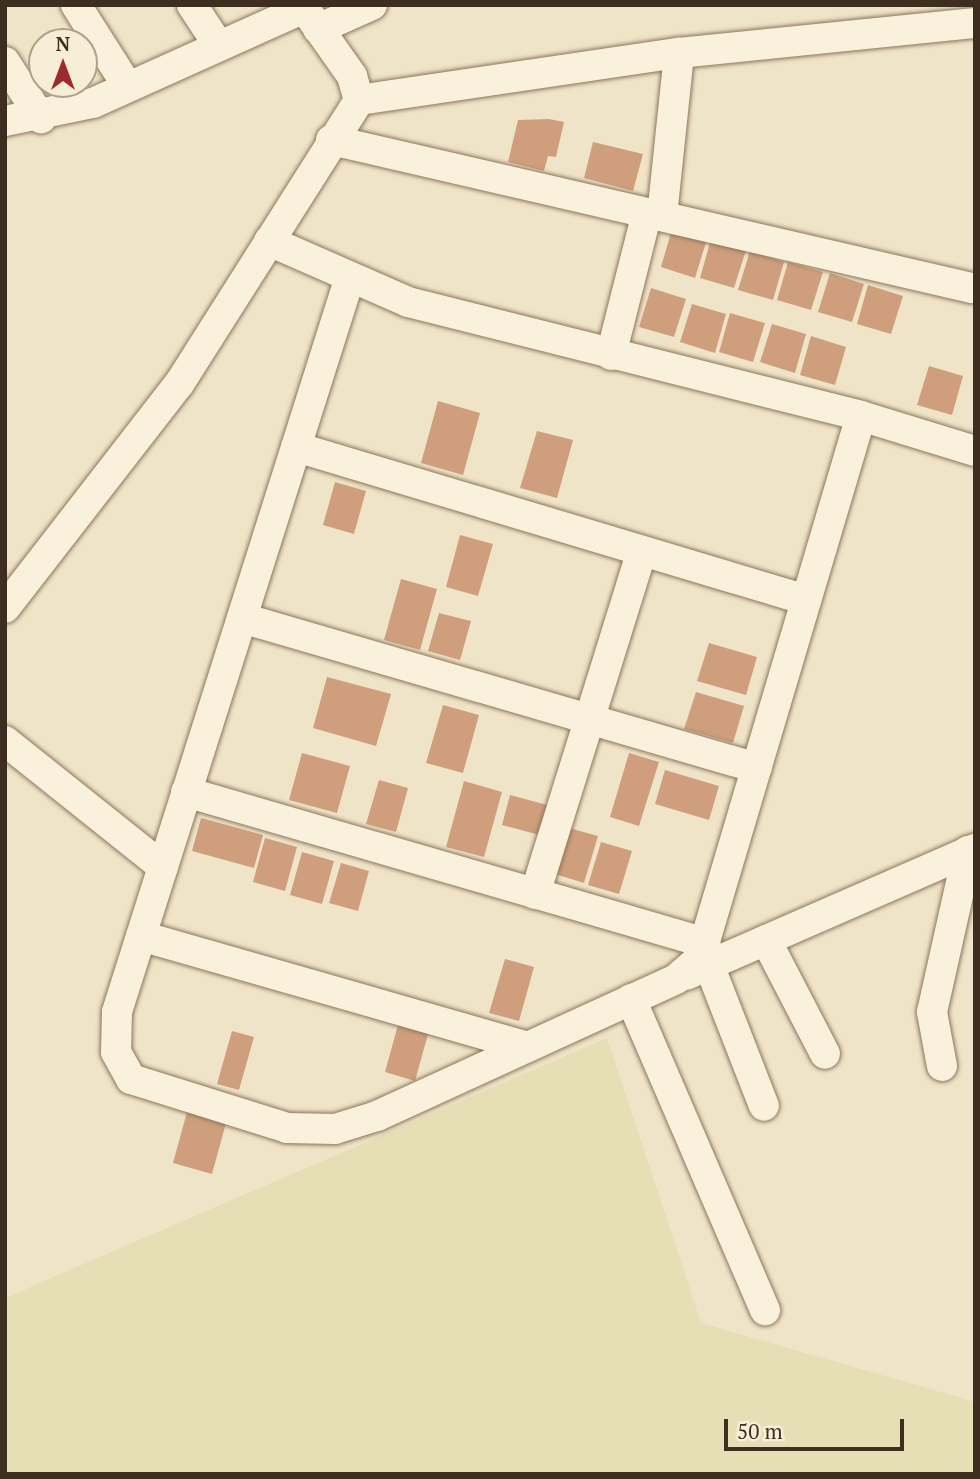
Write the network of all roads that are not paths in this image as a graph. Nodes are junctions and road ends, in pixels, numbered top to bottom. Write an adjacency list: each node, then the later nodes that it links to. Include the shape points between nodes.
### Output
1 (76, 5): 9 (street)
2 (192, 5): 6 (street)
3 (372, 5): 4 (street)
4 (307, 15): 6 (street); 10 (street, via 352,76)
5 (975, 23): 7 (street)
6 (219, 46): 9 (street)
7 (679, 53): 10 (street); 14 (street)
8 (5, 62): 11 (street)
9 (128, 87): 11 (street)
10 (359, 100): 13 (street)
11 (41, 118): 12 (street)
12 (5, 121)
13 (331, 140): 14 (street); 15 (street)
14 (655, 214): 17 (street); 18 (street)
15 (269, 241): 16 (street); 24 (street, via 180,384)
16 (349, 279): 18 (street, via 408,302); 20 (street)
17 (972, 288)
18 (611, 355): 19 (street)
19 (861, 416): 21 (street); 23 (street)
20 (296, 447): 22 (street); 25 (street)
21 (975, 451)
22 (642, 551): 23 (street); 26 (street)
23 (803, 598): 28 (street)
24 (5, 608)
25 (242, 618): 26 (street); 29 (street)
26 (590, 718): 28 (street); 32 (street)
27 (5, 741): 31 (street)
28 (757, 768): 35 (street)
29 (186, 792): 31 (street); 32 (street)
30 (971, 850): 34 (street); 39 (street, via 932,1012)
31 (163, 867): 33 (street)
32 (535, 894): 35 (street)
33 (141, 936): 37 (street); 37 (street, via 117,1012 116,1052 131,1079 287,1128 335,1129 377,1116)
34 (766, 940): 35 (street); 38 (street)
35 (707, 954): 36 (street, via 676,979); 40 (street)
36 (631, 999): 37 (street); 41 (street)
37 (525, 1046)
38 (825, 1054)
39 (942, 1066)
40 (764, 1106)
41 (765, 1310)

